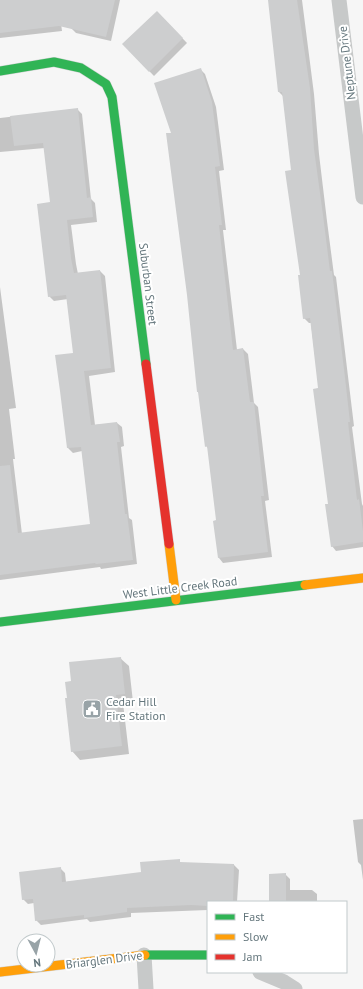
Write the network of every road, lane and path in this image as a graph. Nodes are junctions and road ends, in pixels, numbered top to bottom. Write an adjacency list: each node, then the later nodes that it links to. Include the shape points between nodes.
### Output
1 (339, 0): 3 (street, Neptune Drive)
2 (0, 71): 5 (street, Suburban Street, via 54,62 81,68 106,84 112,97)
3 (363, 197)
4 (363, 578): 5 (street, West Little Creek Road)
5 (176, 600): 6 (street, West Little Creek Road)
6 (0, 622)
7 (144, 955): 8 (street, Briarglen Drive); 9 (street, Briarglen Drive); 11 (street)
8 (207, 955)
9 (0, 972)
10 (262, 973): 12 (street)
11 (146, 989)
12 (295, 989)

